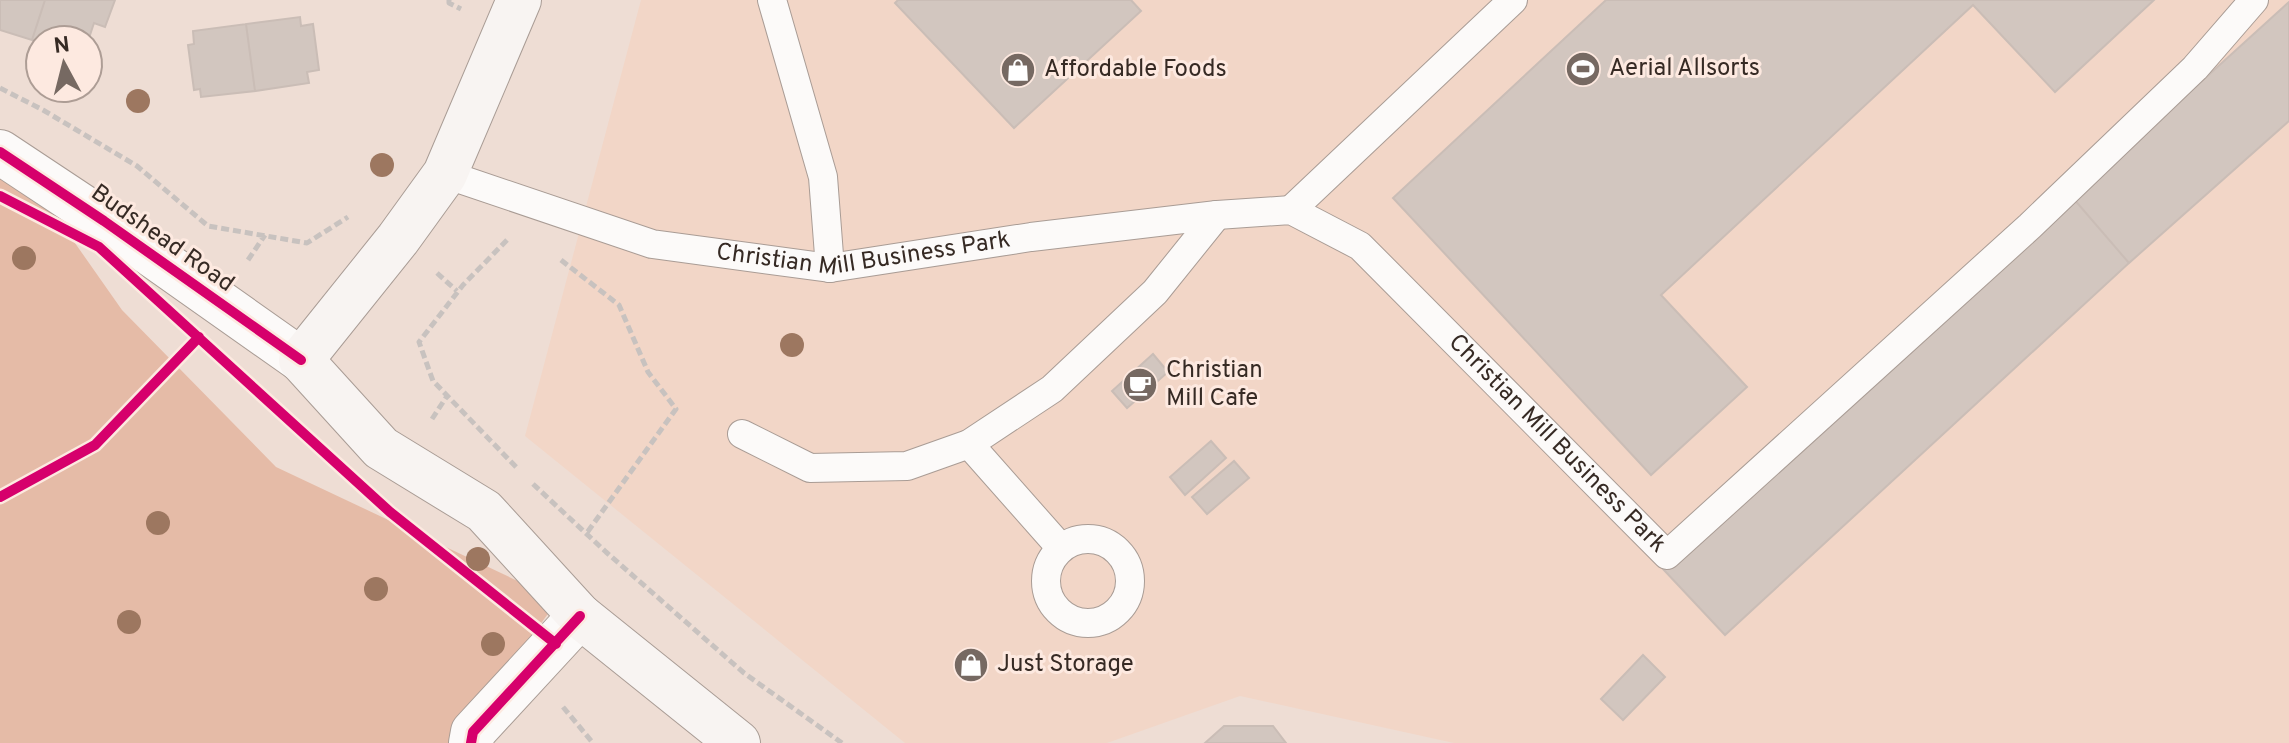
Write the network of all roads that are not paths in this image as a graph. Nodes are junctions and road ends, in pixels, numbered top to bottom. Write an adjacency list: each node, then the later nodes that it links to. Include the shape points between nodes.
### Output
1 (519, 0): 6 (main road)
2 (772, 0): 9 (lane, via 823,177)
3 (1513, 0): 7 (lane)
4 (2254, 0): 7 (lane, Christian Mill Business Park, via 2195,68 2030,226 1667,555 1360,246)
5 (0, 152): 10 (street, Budshead Road)
6 (445, 174): 9 (lane, Christian Mill Business Park, via 652,244); 10 (main road)
7 (1291, 210): 8 (lane, Christian Mill Business Park)
8 (1217, 215): 9 (lane, Christian Mill Business Park); 12 (lane, via 1155,292 1052,389)
9 (830, 268)
10 (301, 360): 14 (main road, Budshead Road, via 381,448 484,511)
11 (742, 434): 12 (lane, via 810,468 907,466)
12 (969, 444): 13 (lane)
13 (1061, 548)
14 (580, 616): 15 (street, via 473,732); 16 (main road, Budshead Road)
15 (471, 743)
16 (738, 743)

